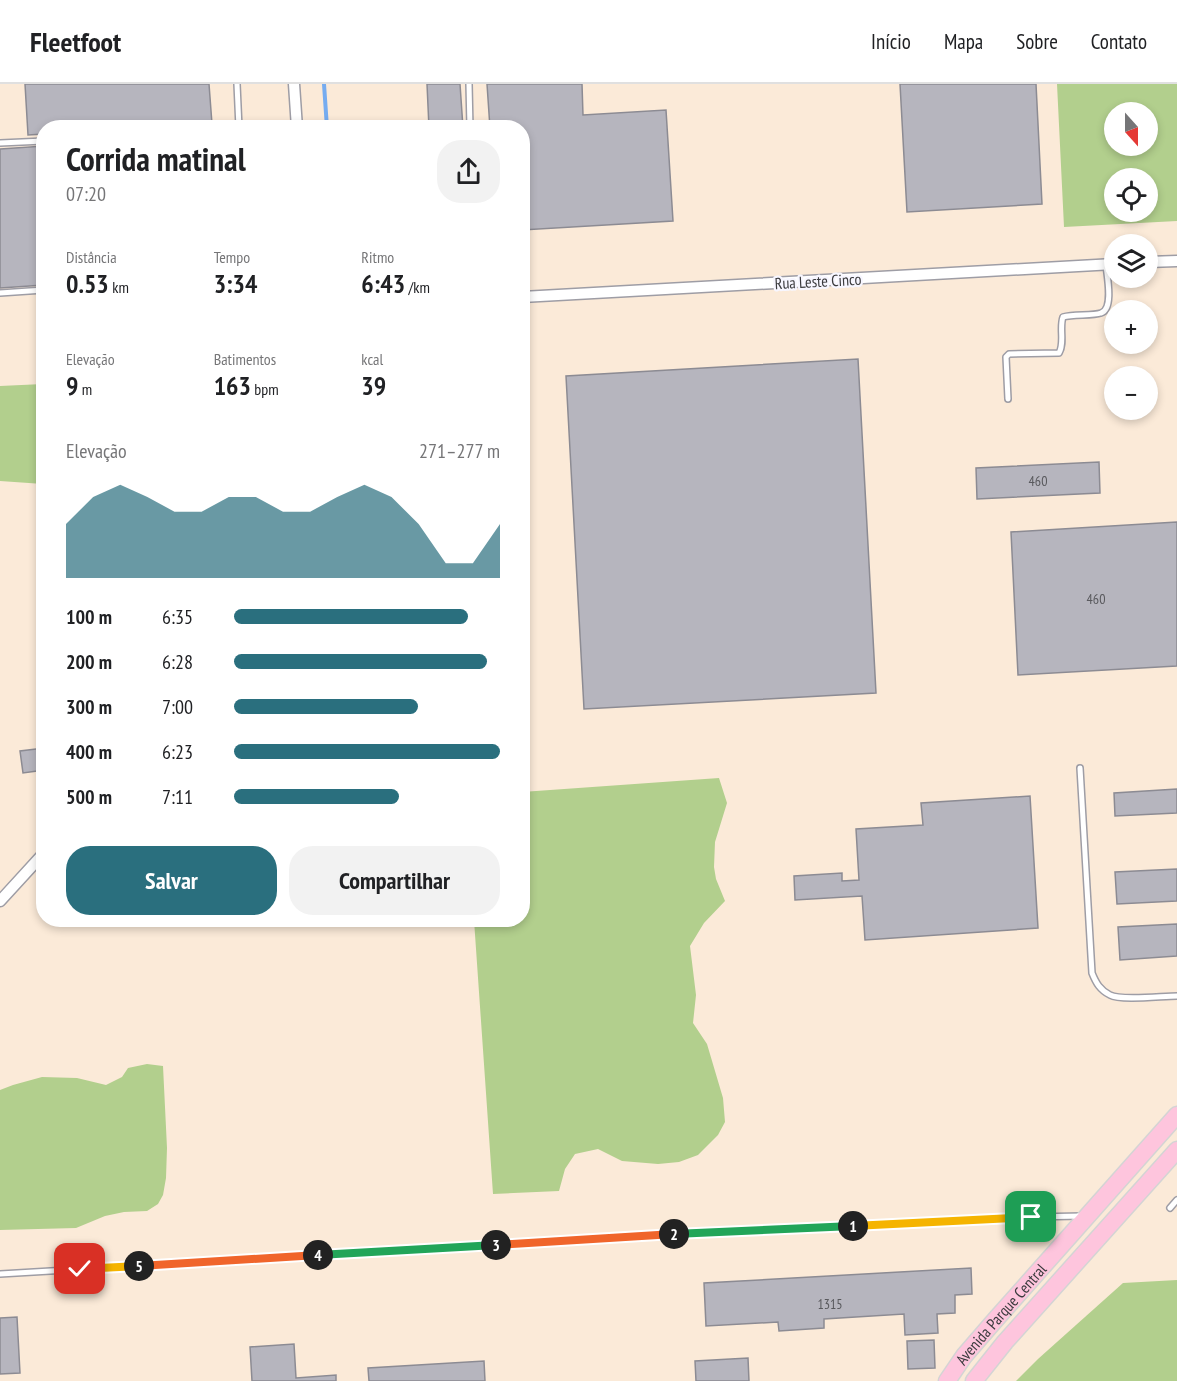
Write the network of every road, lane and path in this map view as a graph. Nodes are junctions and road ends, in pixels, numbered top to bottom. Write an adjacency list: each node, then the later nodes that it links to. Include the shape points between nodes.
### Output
1 (237, 84): 4 (lane)
2 (294, 84): 5 (street)
3 (468, 84): 6 (lane)
4 (239, 120)
5 (296, 120)
6 (470, 120)
7 (36, 141): 8 (lane)
8 (0, 143)
9 (1177, 261): 10 (street)
10 (1158, 262)
11 (1104, 264): 15 (street, Rua Leste Cinco)
12 (1109, 288): 16 (lane, via 1107,309 1101,313 1063,316 1059,353 1006,357)
13 (36, 291): 14 (lane)
14 (0, 293)
15 (530, 297)
16 (1008, 399)
17 (1080, 768): 20 (lane, via 1092,973 1096,984 1112,997)
18 (36, 862): 19 (street)
19 (0, 902)
20 (1177, 996)
21 (1177, 1114): 25 (main road, Avenida Parque Central)
22 (1177, 1150): 28 (main road, Avenida Parque Central)
23 (1177, 1200): 24 (lane)
24 (1170, 1208)
25 (1086, 1216): 26 (lane, via 639,1236); 27 (main road, Avenida Parque Central, via 964,1356)
26 (0, 1274)
27 (947, 1381)
28 (974, 1381)

